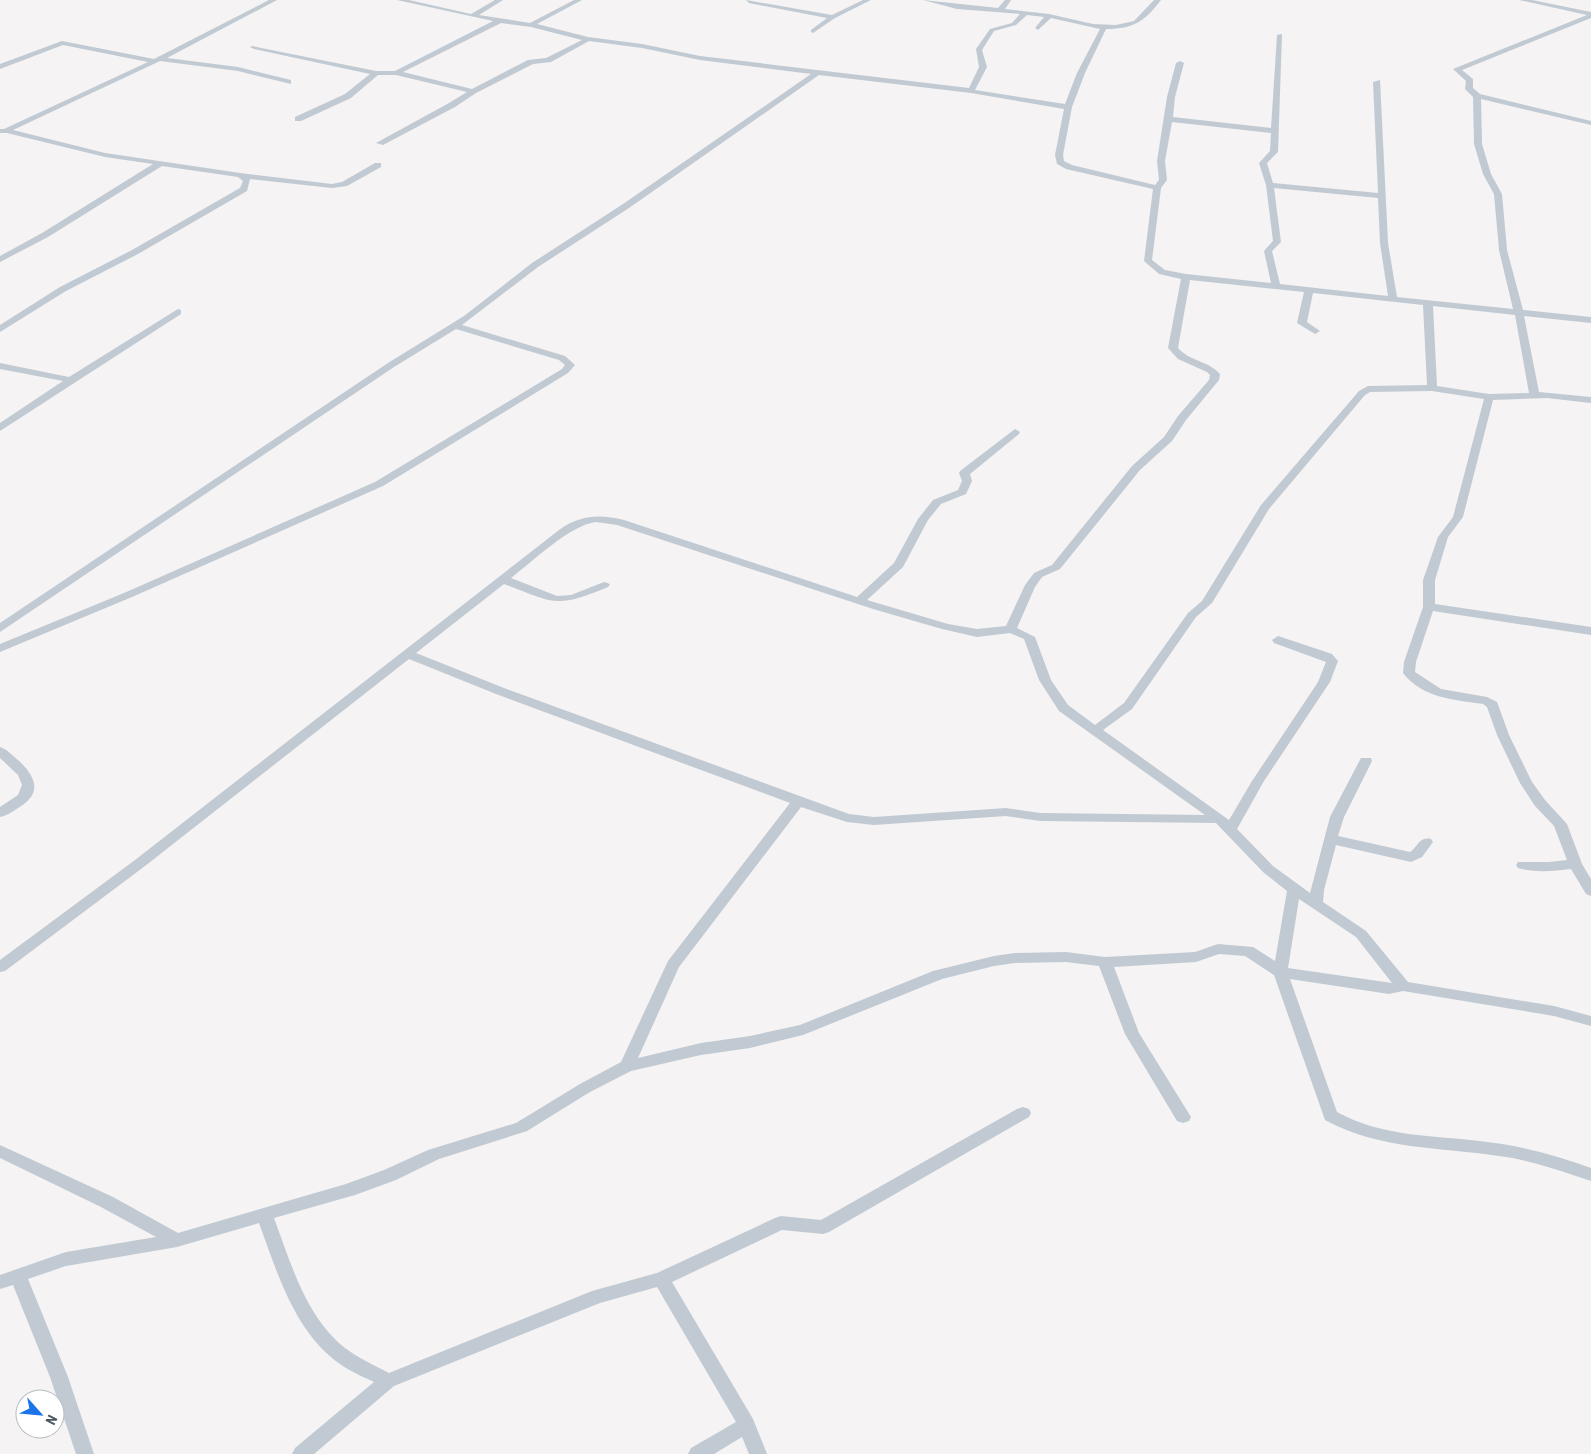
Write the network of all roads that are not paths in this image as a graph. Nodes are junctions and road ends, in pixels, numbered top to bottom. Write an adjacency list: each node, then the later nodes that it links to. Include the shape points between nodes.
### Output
1 (274, 0): 27 (street)
2 (400, 0): 16 (street)
3 (500, 0): 16 (street)
4 (579, 0): 20 (street)
5 (868, 0): 18 (street)
6 (926, 0): 13 (street, via 957,7)
7 (1008, 0): 13 (street)
8 (1158, 0): 21 (street, via 1136,22)
9 (1522, 0): 12 (street)
10 (1556, 0): 12 (street)
11 (749, 1): 18 (street)
12 (1543, 4): 15 (street)
13 (1000, 10): 14 (street)
14 (1025, 13): 17 (street); 36 (street, via 1014,24 992,30 978,50 983,67)
15 (1591, 15): 37 (street, via 1457,69 1470,82 1469,89)
16 (472, 16): 19 (street)
17 (1049, 16): 21 (street); 22 (street)
18 (834, 17): 23 (street)
19 (499, 22): 20 (street); 31 (street)
20 (530, 26): 25 (street)
21 (1104, 27): 38 (street)
22 (1038, 28)
23 (813, 31)
24 (1280, 35): 42 (street)
25 (588, 39): 32 (street); 35 (street, via 548,60 531,62)
26 (254, 47): 30 (street)
27 (157, 59): 29 (street, via 62,43); 33 (street, via 238,69); 43 (street)
28 (1180, 63): 40 (street, via 1171,97)
29 (0, 67)
30 (376, 73): 31 (street); 39 (street, via 348,96)
31 (396, 73): 35 (street)
32 (817, 73): 36 (street); 60 (street, via 535,265)
33 (288, 82)
34 (1377, 82): 50 (street)
35 (473, 91): 44 (street)
36 (971, 91): 38 (street)
37 (1477, 96): 41 (street); 58 (street, via 1478,144 1487,174 1498,194 1502,250)
38 (1068, 106): 49 (street, via 1060,162 1069,168)
39 (298, 119)
40 (1170, 119): 42 (street); 49 (street, via 1161,161 1163,180)
41 (1591, 123)
42 (1276, 131): 48 (street, via 1274,152 1263,163)
43 (2, 132): 45 (street)
44 (380, 143)
45 (159, 164): 47 (street); 51 (street)
46 (378, 165): 47 (street, via 344,184 332,186)
47 (240, 175): 61 (street, via 247,180 244,189 63,289)
48 (1270, 184): 50 (street); 53 (street, via 1277,242 1268,251)
49 (1157, 188): 52 (street, via 1148,261 1162,272)
50 (1383, 196): 55 (street, via 1384,243)
51 (0, 259)
52 (1186, 277): 53 (street); 76 (street, via 1173,348 1176,354 1210,368 1215,374 1214,380 1168,439 1136,468 1056,567 1038,575 1029,587)
53 (1276, 286): 54 (street)
54 (1309, 289): 55 (street); 62 (street, via 1302,324)
55 (1393, 298): 56 (street)
56 (1428, 304): 58 (street); 65 (street)
57 (178, 312): 64 (street)
58 (1519, 313): 59 (street); 66 (street)
59 (1591, 320)
60 (455, 326): 75 (street, via 375,376); 79 (street, via 562,358 570,365 379,484)
61 (0, 329)
62 (1315, 331)
63 (0, 366): 64 (street)
64 (71, 380): 69 (street)
65 (1432, 388): 67 (street); 81 (street, via 1368,389 1362,393 1265,507 1206,603 1192,615 1128,706)
66 (1535, 396): 67 (street); 68 (street)
67 (1489, 397): 74 (street, via 1458,516 1443,538 1429,580)
68 (1591, 400)
69 (0, 428)
70 (1015, 432): 73 (street, via 964,473 966,481 962,492 938,502 923,520 899,565)
71 (505, 580): 72 (street, via 562,600); 73 (street, via 572,525 588,517 602,517); 80 (street)
72 (604, 585)
73 (860, 600): 76 (street, via 977,633)
74 (1429, 607): 77 (street); 90 (street, via 1409,673 1419,683 1444,695 1487,701 1493,705 1502,735 1526,783 1560,824)
75 (0, 628)
76 (1011, 629): 81 (street, via 1029,637 1045,680 1063,708)
77 (1591, 631)
78 (1278, 640): 87 (street, via 1332,661 1324,682 1258,781)
79 (0, 648)
80 (408, 654): 84 (street, via 500,692); 96 (street, via 140,863)
81 (1094, 731): 86 (street)
82 (0, 751): 85 (street, via 28,779 30,787 24,797)
83 (1366, 761): 88 (street, via 1337,817)
84 (798, 801): 86 (street, via 847,818 874,820 1006,812 1040,817); 100 (street, via 673,965)
85 (0, 813)
86 (1220, 819): 87 (street)
87 (1230, 830): 92 (street, via 1268,869)
88 (1331, 839): 89 (street, via 1411,857); 94 (street)
89 (1426, 842)
90 (1575, 864): 91 (street); 93 (street)
91 (1523, 865)
92 (1294, 888): 94 (street); 97 (street)
93 (1591, 891)
94 (1316, 902): 98 (street, via 1361,934)
95 (1105, 962): 97 (street, via 1196,957 1218,949 1248,951); 100 (street, via 1066,957 994,961 938,975 803,1030); 102 (street, via 1132,1034)
96 (0, 967)
97 (1280, 972): 98 (street, via 1389,989); 104 (street, via 1331,1116 1343,1125 1393,1138 1489,1148 1559,1162)
98 (1403, 986): 99 (street, via 1554,1011)
99 (1591, 1021)
100 (628, 1066): 105 (street, via 584,1088 521,1127 434,1154 390,1176)
101 (1022, 1113): 108 (street, via 823,1227 781,1224)
102 (1183, 1117)
103 (0, 1151): 106 (street)
104 (1591, 1175)
105 (264, 1214): 106 (street); 110 (street, via 302,1310 332,1347 359,1367)
106 (177, 1240): 107 (street, via 66,1259)
107 (18, 1276): 109 (street); 112 (street, via 59,1377)
108 (662, 1279): 110 (street, via 598,1296); 111 (street)
109 (0, 1282)
110 (388, 1381): 113 (street)
111 (748, 1425): 114 (street); 115 (street)
112 (84, 1454)
113 (301, 1454)
114 (697, 1454)
115 (758, 1454)

